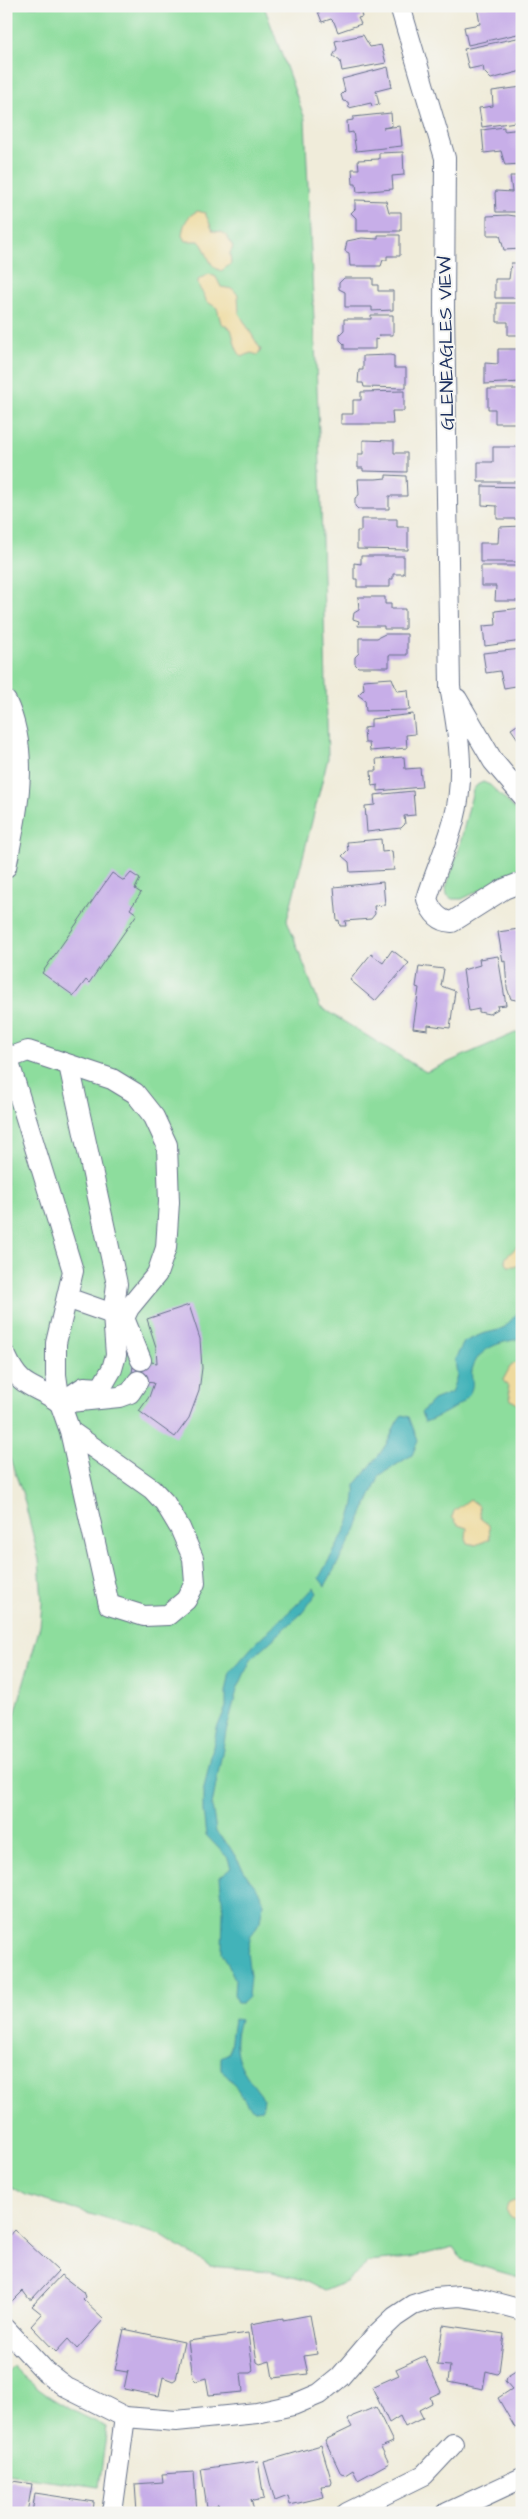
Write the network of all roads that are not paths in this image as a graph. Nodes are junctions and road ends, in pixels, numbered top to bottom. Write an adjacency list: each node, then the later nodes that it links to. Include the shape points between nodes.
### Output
1 (400, 6): 2 (street, GLENEAGLES VIEW, via 445,158)
2 (450, 687): 4 (street, GLENEAGLES VIEW, via 493,761); 6 (street, GLENEAGLES VIEW, via 459,739 460,778 455,818 427,899 444,922 452,922 504,889)
3 (6, 701): 5 (street, via 14,717 21,756 15,824)
4 (522, 795)
5 (6, 867)
6 (522, 882)
7 (7, 1057): 8 (street, via 28,1051); 9 (street, via 73,1271)
8 (69, 1065): 10 (street, via 116,1274); 10 (street, via 112,1079 135,1093 154,1117 167,1145 169,1202 166,1248 157,1274 130,1308)
9 (66, 1298): 10 (street); 14 (street, via 56,1343)
10 (119, 1316): 12 (street); 14 (street, via 116,1355 101,1388 84,1387)
11 (6, 1356): 14 (street, via 22,1383)
12 (141, 1360)
13 (138, 1381): 14 (street, via 130,1393 119,1397)
14 (60, 1403): 15 (street)
15 (70, 1431): 15 (street, via 109,1605 144,1616 168,1615 186,1600 194,1583 193,1558 180,1528 152,1489)
16 (519, 2310): 18 (street, via 481,2298 435,2298 413,2305 395,2317 340,2377 319,2394 293,2405 257,2413 176,2421)
17 (6, 2329): 18 (street, via 46,2372 67,2388)
18 (125, 2417): 21 (street)
19 (453, 2444): 22 (street, via 424,2474)
20 (522, 2478): 23 (street)
21 (112, 2513)
22 (347, 2513)
23 (446, 2513)

